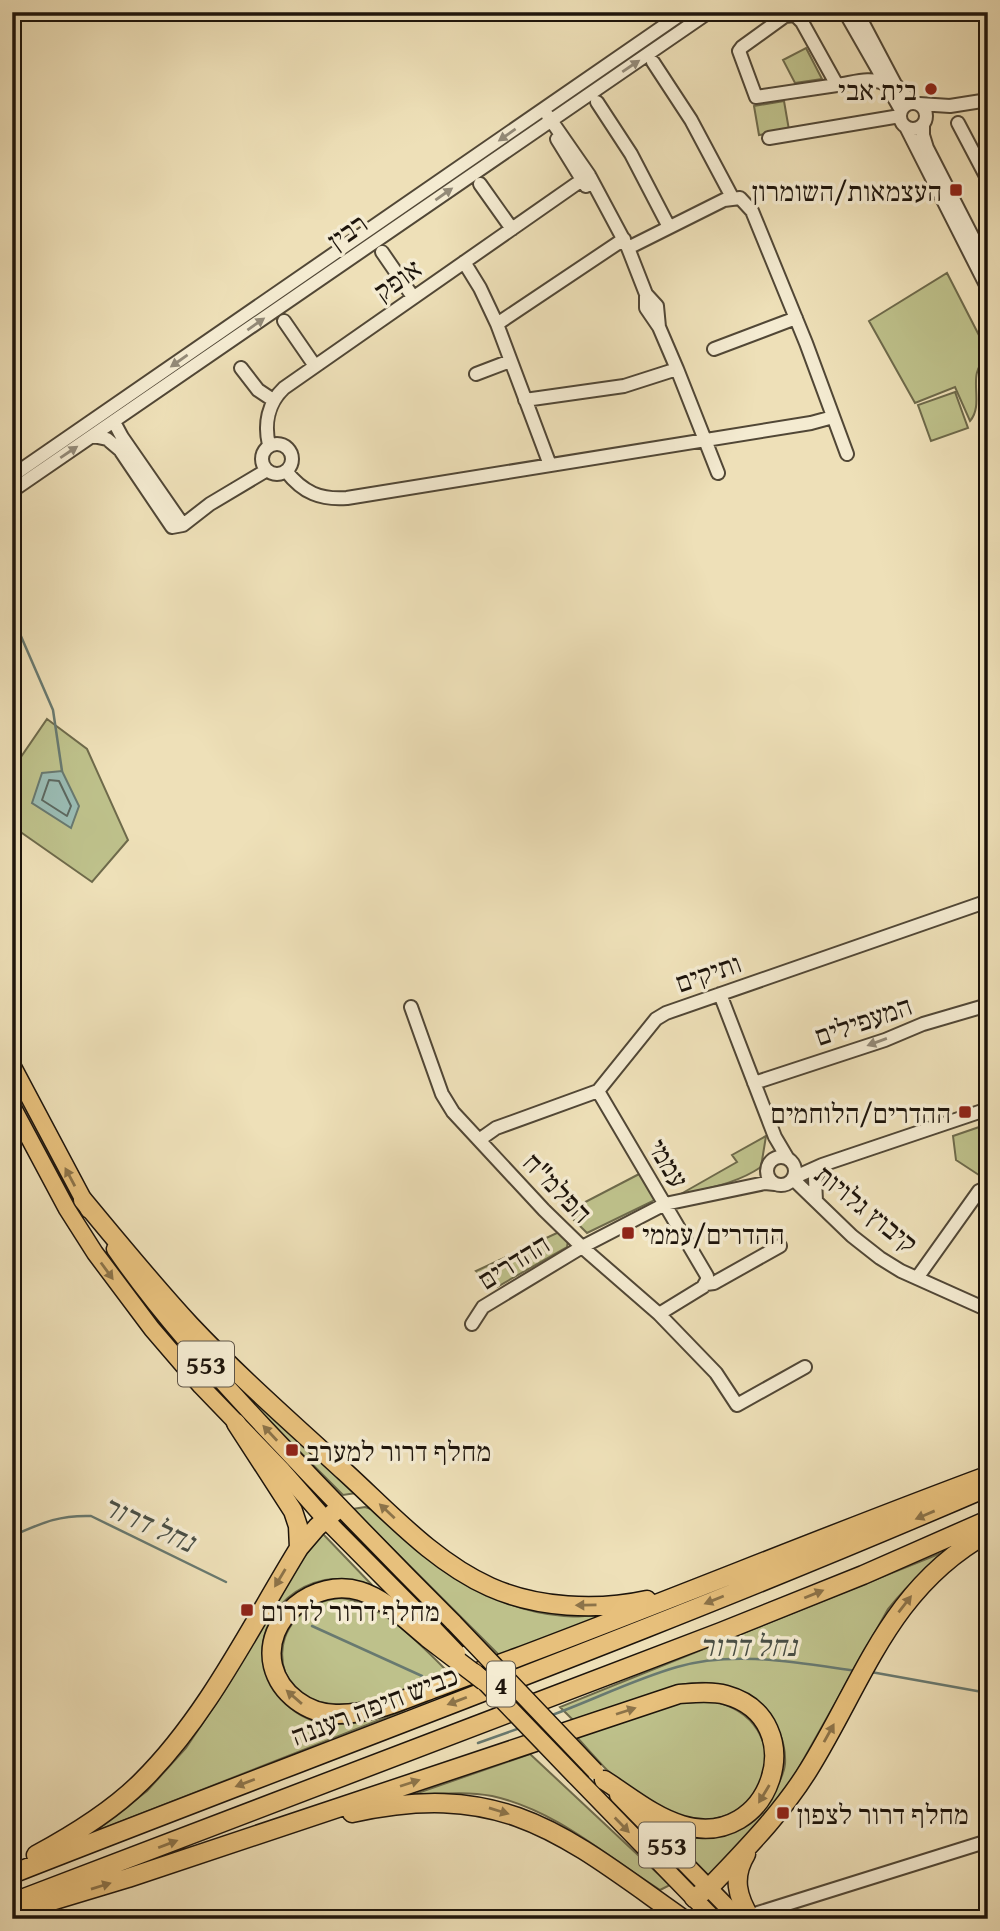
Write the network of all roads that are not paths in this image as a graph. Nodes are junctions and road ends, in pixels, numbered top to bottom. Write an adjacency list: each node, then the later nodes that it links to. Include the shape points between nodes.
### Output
1 (684, 12): 14 (street, רבין)
2 (709, 12): 14 (street, רבין, one-way to 2)
3 (845, 12): 5 (street)
4 (857, 12): 13 (street)
5 (869, 57): 7 (street, via 867,73); 8 (street)
6 (653, 62): 21 (street, via 691,120)
7 (859, 81): 8 (street); 9 (street)
8 (885, 84): 13 (street)
9 (837, 85): 9 (street, via 756,97 740,51 785,16 795,15)
10 (988, 100): 12 (street)
11 (597, 102): 22 (street, via 631,154)
12 (950, 106): 13 (street); 15 (street)
13 (907, 112): 15 (street, via 925,110); 15 (street, via 915,129); 17 (street); 26 (street)
14 (547, 118): 18 (street); 42 (street, רבין, one-way to 14); 51 (street, רבין, one-way to 51)
15 (925, 121): 26 (street, via 927,148)
16 (958, 123): 19 (street)
17 (769, 138)
18 (585, 178): 23 (street, אופק); 24 (street)
19 (987, 178)
20 (480, 184): 23 (street)
21 (732, 197): 22 (street); 30 (street, via 747,202 752,211)
22 (669, 227): 24 (street)
23 (512, 229): 27 (street, אופק)
24 (626, 243): 32 (street); 37 (street, via 646,293 657,306 659,327)
25 (383, 252): 29 (street)
26 (983, 259): 28 (street)
27 (464, 262): 29 (street, אופק); 32 (street)
28 (988, 289)
29 (414, 297): 35 (street, אופק)
30 (796, 318): 33 (street); 41 (street)
31 (284, 321): 35 (street)
32 (497, 324): 34 (street)
33 (714, 349)
34 (510, 361): 38 (street); 40 (street)
35 (315, 366): 39 (street, אופק)
36 (240, 368): 39 (street)
37 (677, 369): 40 (street, via 624,386); 44 (street)
38 (476, 374)
39 (273, 400): 45 (street, via 267,428)
40 (525, 400): 47 (street)
41 (833, 417): 44 (street); 46 (street)
42 (114, 422): 43 (street, רבין); 53 (street)
43 (93, 436): 52 (street, רבין, one-way to 43); 53 (street, via 107,439 120,450)
44 (705, 440): 47 (street); 50 (street)
45 (270, 445): 48 (street, via 263,450); 49 (street, via 279,443 289,450 292,461)
46 (847, 454)
47 (550, 465): 49 (street, via 335,499 304,489)
48 (264, 466): 49 (street, via 274,474); 53 (street)
49 (286, 471)
50 (718, 473)
51 (12, 476)
52 (12, 491)
53 (178, 524)
54 (988, 901): 55 (street, ותיקים)
55 (720, 994): 59 (street, קיבוץ גלויות); 60 (street, ותיקים, via 656,1019)
56 (988, 1005): 59 (street, המעפילים, one-way to 59)
57 (411, 1007): 64 (street, הפלמ"ח, via 442,1094)
58 (12, 1065): 72 (main road, 553, one-way to 58)
59 (754, 1083): 63 (street, קיבוץ גלויות)
60 (598, 1091): 64 (street, via 496,1128); 74 (street, עממי)
61 (12, 1106): 83 (main road, 553, one-way to 83, via 95,1253 175,1357)
62 (988, 1109): 67 (street)
63 (775, 1137): 65 (street, קיבוץ גלויות); 66 (street)
64 (479, 1140): 76 (street, הפלמ"ח)
65 (790, 1161): 66 (street, via 779,1157); 67 (street, via 805,1167); 68 (street)
66 (770, 1163): 69 (street, via 769,1178); 70 (street, ההדרים)
67 (823, 1165): 68 (street); 73 (street, via 815,1179)
68 (793, 1178): 69 (street, via 787,1184); 73 (street, קיבוץ גלויות)
69 (775, 1184): 70 (street, ההדרים)
70 (742, 1187): 74 (street, ההדרים)
71 (988, 1187): 77 (street, via 979,1191)
72 (83, 1200): 86 (main road, 553, one-way to 72, via 181,1336 138,1283); 91 (highway, one-way to 72, via 669,1594 608,1605 528,1599 469,1577 399,1522 221,1357)
73 (816, 1202): 77 (street, קיבוץ גלויות, via 867,1248)
74 (665, 1204): 76 (street, ההדרים); 78 (street, עממי, via 707,1276)
75 (780, 1246): 78 (street)
76 (582, 1247): 80 (street, הפלמ"ח); 81 (street, ההדרים, via 483,1307)
77 (916, 1278): 79 (street, קיבוץ גלויות)
78 (706, 1284): 80 (street)
79 (988, 1310)
80 (659, 1314): 82 (street, הפלמ"ח, via 716,1373 737,1405)
81 (472, 1324)
82 (804, 1367)
83 (236, 1423): 87 (main road, 553); 90 (highway, via 293,1511)
84 (988, 1475): 91 (highway)
85 (988, 1487): 99 (highway, כביש חיפה רעננה / 4, one-way to 99, via 624,1636)
86 (339, 1508): 87 (highway); 94 (main road, 553, bridge)
87 (325, 1520): 90 (highway); 92 (main road, 553)
88 (988, 1520): 102 (highway, כביש חיפה רעננה / 4, one-way to 88, via 709,1637)
89 (988, 1533): 97 (highway, one-way to 89, via 791,1797 881,1637 913,1592)
90 (299, 1548): 98 (highway, one-way to 98, via 195,1718 159,1763 98,1817)
91 (793, 1550): 92 (highway, one-way to 92, via 589,1631 362,1713 332,1714 305,1707 278,1679 271,1652 277,1628 287,1614 311,1596 341,1588 368,1594)
92 (432, 1634): 93 (highway, bridge)
93 (484, 1681): 101 (main road, 553, one-way to 101, bridge)
94 (600, 1775): 95 (highway, one-way to 94, via 679,1694 713,1692 743,1702 765,1723 775,1754 772,1781 757,1806 744,1817 708,1828 682,1825); 100 (main road, 553)
95 (263, 1832): 103 (highway, one-way to 95); 105 (highway, one-way to 105, via 398,1804 449,1802 491,1808 541,1825 589,1852)
96 (988, 1841): 104 (street)
97 (753, 1842): 100 (highway); 104 (highway, via 741,1862 737,1882 738,1896)
98 (12, 1866)
99 (12, 1874)
100 (709, 1888): 101 (highway); 107 (main road, 553)
101 (694, 1898): 106 (main road, 553)
102 (12, 1902)
103 (12, 1913)
104 (754, 1916)
105 (683, 1919)
106 (714, 1919)
107 (738, 1919)

